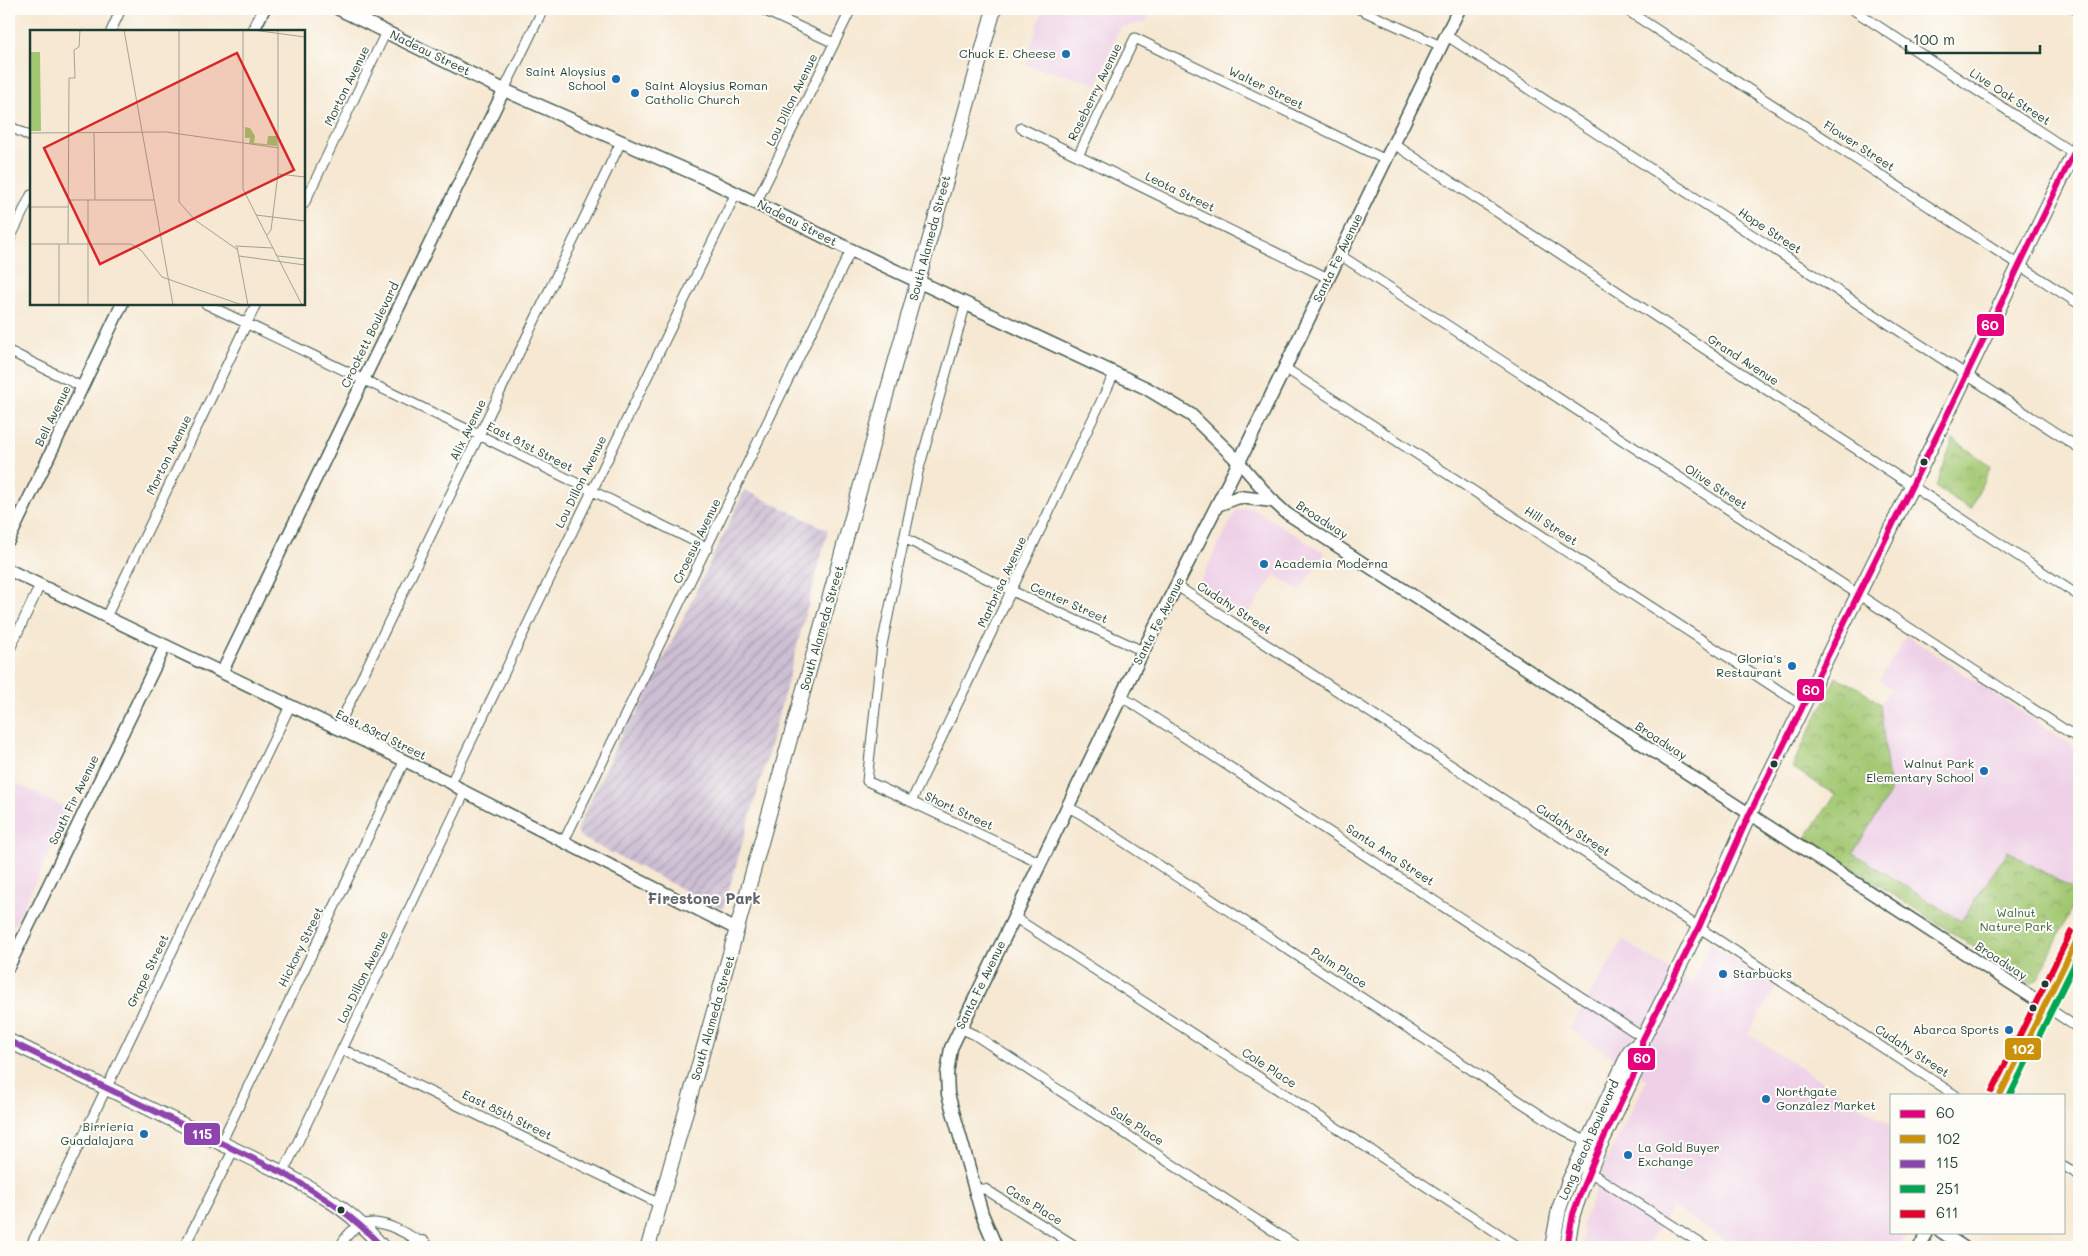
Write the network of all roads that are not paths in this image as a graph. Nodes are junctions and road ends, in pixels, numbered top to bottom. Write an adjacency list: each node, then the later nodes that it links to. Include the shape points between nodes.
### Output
1 (122, 9): 14 (street)
2 (264, 9): 15 (street)
3 (338, 9): 16 (main road, Nadeau Street)
4 (543, 9): 20 (street, Crockett Boulevard)
5 (761, 9): 19 (street)
6 (851, 9): 19 (street, Lou Dillon Avenue)
7 (994, 9): 38 (main road, South Alameda Street)
8 (1359, 9): 18 (street, Hope Street)
9 (1459, 9): 18 (main road, Santa Fe Avenue)
10 (1625, 9): 36 (street, Flower Street)
11 (1852, 9): 26 (street, Live Oak Street)
12 (2075, 9): 13 (street)
13 (2079, 12)
14 (112, 30)
15 (254, 30)
16 (386, 32): 20 (main road, Nadeau Street); 31 (street, Morton Avenue)
17 (1135, 38): 27 (street, Roseberry Avenue); 28 (street, Walter Street)
18 (1444, 41): 25 (main road, Santa Fe Avenue); 48 (street, Hope Street)
19 (834, 43): 32 (street, Lou Dillon Avenue)
20 (504, 90): 24 (main road, Nadeau Street); 49 (street, Crockett Boulevard)
21 (9, 126): 23 (street)
22 (1021, 128): 27 (street, Leota Street)
23 (30, 136)
24 (620, 142): 29 (main road, Nadeau Street); 51 (street, Alix Avenue)
25 (1394, 144): 28 (main road, Santa Fe Avenue); 54 (street, Grand Avenue)
26 (2077, 151): 36 (main road, Long Beach Boulevard)
27 (1078, 156): 37 (street, Leota Street)
28 (1386, 160): 35 (main road, Santa Fe Avenue)
29 (736, 193): 32 (main road, Nadeau Street); 55 (street, Lou Dillon Avenue)
30 (30, 197): 33 (street)
31 (305, 202)
32 (756, 203): 34 (main road, Nadeau Street)
33 (9, 241)
34 (851, 250): 38 (main road, Nadeau Street); 60 (street, Croesus Avenue)
35 (1340, 255): 37 (main road, Santa Fe Avenue); 65 (street, Olive Street)
36 (2020, 265): 40 (street, Flower Street); 48 (main road, Long Beach Boulevard)
37 (1328, 278): 46 (main road, Santa Fe Avenue)
38 (918, 281): 39 (main road, Nadeau Street); 87 (main road, South Alameda Street)
39 (966, 303): 47 (main road, Nadeau Street); 58 (street, via 918,472)
40 (2079, 304)
41 (122, 305): 50 (street, Bell Avenue)
42 (208, 305): 44 (street, East 81st Street)
43 (256, 305): 44 (street, Morton Avenue)
44 (246, 324): 49 (street, East 81st Street); 67 (street, Morton Avenue)
45 (9, 350): 50 (street)
46 (1285, 368): 53 (main road, Santa Fe Avenue); 74 (street, Hill Street)
47 (1114, 372): 53 (main road, Nadeau Street, via 1191,415); 64 (street, Marbrisa Avenue)
48 (1967, 374): 52 (street, Hope Street); 54 (main road, Long Beach Boulevard)
49 (364, 380): 51 (street, East 81st Street); 71 (street, Crockett Boulevard)
50 (82, 387): 59 (street, Bell Avenue)
51 (479, 435): 55 (street, East 81st Street); 75 (street, Alix Avenue)
52 (2079, 448)
53 (1239, 462): 56 (street, Broadway); 57 (main road, Santa Fe Avenue)
54 (1912, 486): 65 (main road, Long Beach Boulevard); 66 (street, Grand Avenue)
55 (591, 491): 60 (street, East 81st Street); 78 (street, Lou Dillon Avenue)
56 (1273, 501): 57 (main road, via 1239,497); 82 (street, Broadway, via 1303,524)
57 (1218, 505): 63 (main road, Santa Fe Avenue)
58 (904, 538): 64 (street, Center Street); 80 (street, Short Street, via 882,645 867,781)
59 (9, 540)
60 (708, 548): 83 (street, Croesus Avenue)
61 (9, 570): 62 (street, East 83rd Street)
62 (40, 585): 67 (street, East 83rd Street); 69 (street)
63 (1177, 586): 70 (main road, Santa Fe Avenue); 86 (street, Cudahy Street)
64 (1012, 591): 70 (street, Center Street); 80 (street, Marbrisa Avenue)
65 (1859, 595): 74 (main road, Long Beach Boulevard); 76 (street, Olive Street)
66 (2079, 596)
67 (106, 617): 68 (street, East 83rd Street)
68 (164, 646): 71 (street, East 83rd Street); 89 (street, South Fir Avenue)
69 (9, 651)
70 (1143, 651): 72 (main road, Santa Fe Avenue)
71 (222, 672): 73 (street, East 83rd Street)
72 (1121, 697): 81 (main road, Santa Fe Avenue); 93 (street, Santa Ana Street)
73 (290, 706): 75 (street, East 83rd Street); 96 (street, Grape Street)
74 (1804, 706): 82 (main road, Long Beach Boulevard)
75 (337, 729): 77 (street, East 83rd Street)
76 (2079, 739)
77 (404, 762): 78 (street, East 83rd Street); 99 (street, Hickory Street)
78 (451, 783): 79 (street, East 83rd Street)
79 (465, 792): 83 (street, East 83rd Street); 95 (street, Lou Dillon Avenue)
80 (911, 802): 84 (street, Short Street)
81 (1068, 808): 84 (main road, Santa Fe Avenue); 100 (street, Palm Place, via 1553,1124)
82 (1750, 815): 86 (main road, Long Beach Boulevard); 90 (street, Broadway)
83 (564, 841): 87 (street, East 83rd Street)
84 (1041, 863): 85 (main road, Santa Fe Avenue)
85 (1014, 917): 91 (main road, Santa Fe Avenue); 121 (street, Cole Place)
86 (1698, 927): 93 (main road, Long Beach Boulevard); 97 (street, Cudahy Street)
87 (738, 930): 108 (main road, South Alameda Street)
88 (2079, 936): 90 (street)
89 (9, 966)
90 (2044, 1005): 92 (street, Broadway); 98 (street)
91 (960, 1028): 107 (main road, Santa Fe Avenue, via 951,1048 948,1094); 120 (street, Sale Place)
92 (2079, 1029)
93 (1643, 1040): 100 (main road, Long Beach Boulevard, via 1630,1051)
94 (9, 1041): 96 (main road)
95 (342, 1049): 105 (street, Lou Dillon Avenue); 108 (street, East 85th Street)
96 (106, 1088): 99 (main road); 113 (street, Grape Street)
97 (1954, 1094)
98 (2000, 1094)
99 (220, 1143): 101 (main road)
100 (1592, 1145): 102 (main road, Long Beach Boulevard); 104 (main road, Long Beach Boulevard)
101 (234, 1149): 105 (main road); 114 (street)
102 (1576, 1165): 104 (street); 122 (main road, Long Beach Boulevard, via 1559,1209)
103 (2066, 1167): 106 (street)
104 (1588, 1171): 123 (main road, Long Beach Boulevard, via 1573,1214); 124 (street)
105 (283, 1173): 109 (main road, via 323,1194)
106 (2079, 1175)
107 (976, 1189): 118 (main road, Santa Fe Avenue); 119 (street, Cass Place, via 986,1190)
108 (660, 1204): 117 (main road, South Alameda Street)
109 (362, 1224): 112 (street, via 386,1225); 115 (street, via 353,1229); 116 (main road)
110 (1927, 1234): 125 (street)
111 (1944, 1234): 126 (street)
112 (422, 1246)
113 (30, 1247)
114 (184, 1247)
115 (340, 1247)
116 (382, 1247)
117 (648, 1247)
118 (996, 1247)
119 (1076, 1247)
120 (1298, 1247)
121 (1519, 1247)
122 (1552, 1247)
123 (1567, 1247)
124 (1706, 1247)
125 (1919, 1247)
126 (1964, 1247)

